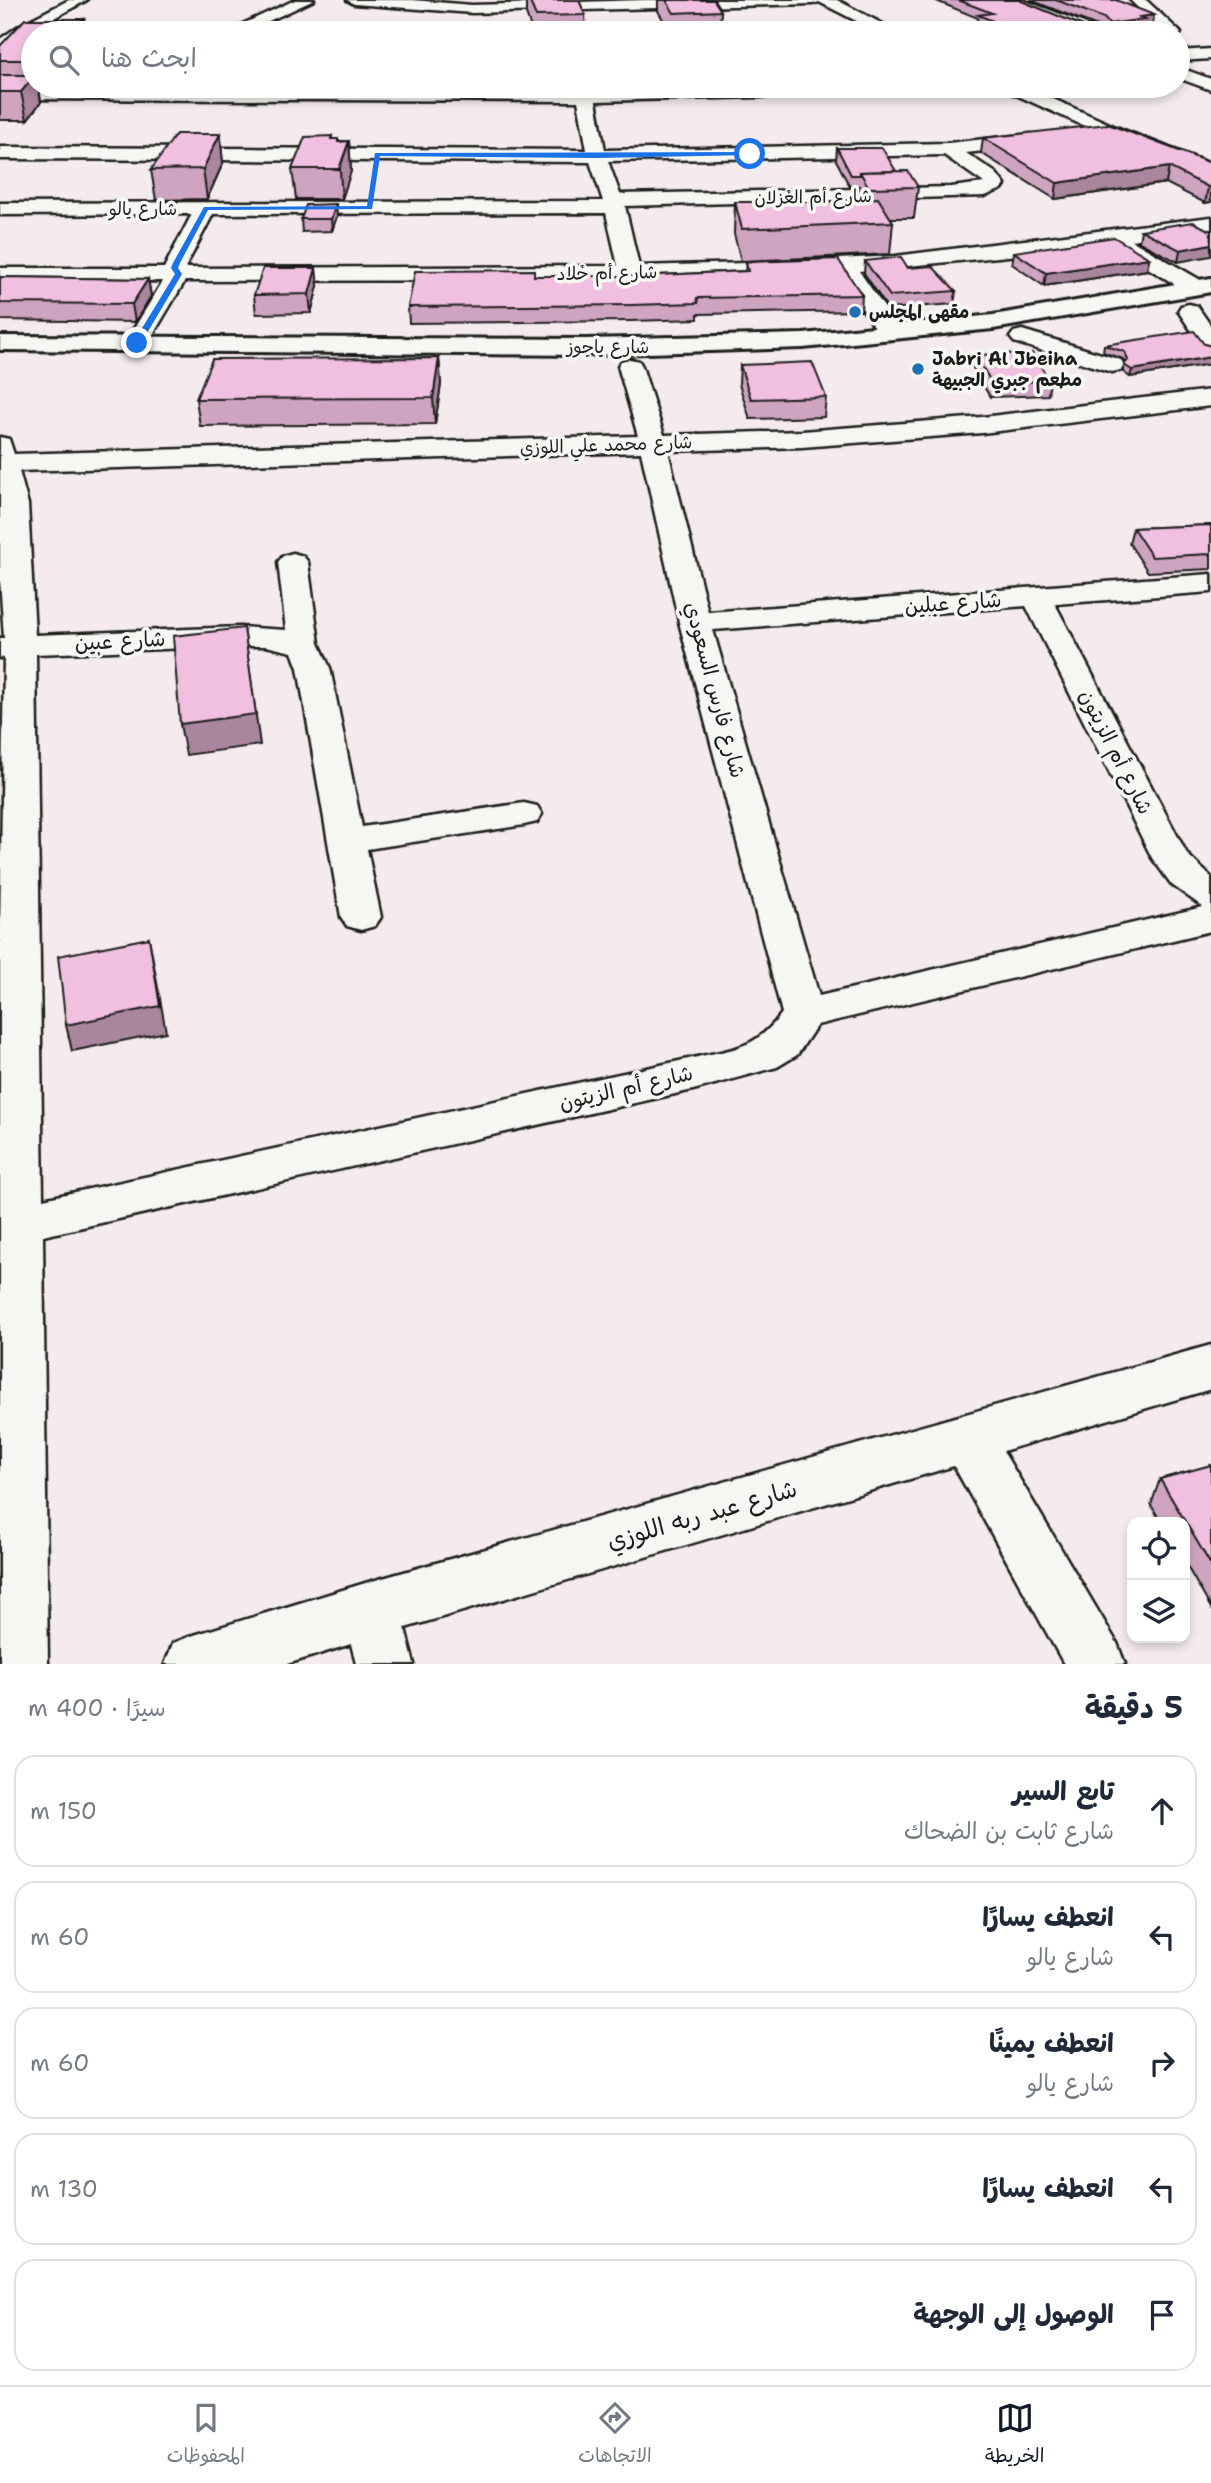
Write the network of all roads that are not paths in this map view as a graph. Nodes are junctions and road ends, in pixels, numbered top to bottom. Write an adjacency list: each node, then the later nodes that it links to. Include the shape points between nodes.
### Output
1 (80, 0): 10 (street)
2 (307, 0): 11 (street)
3 (354, 0): 9 (street)
4 (813, 0): 9 (street)
5 (825, 0): 13 (street)
6 (994, 0): 14 (street)
7 (1009, 0): 15 (street)
8 (1137, 0): 16 (street)
9 (478, 4): 12 (street)
10 (41, 21)
11 (259, 21)
12 (451, 21)
13 (868, 21)
14 (1048, 21)
15 (1065, 21)
16 (1161, 21)
17 (21, 32): 18 (street)
18 (4, 41)
19 (1211, 54): 20 (street)
20 (1190, 55)
21 (1190, 69): 23 (street)
22 (1190, 77): 24 (street)
23 (1211, 77)
24 (1211, 85)
25 (0, 94): 26 (street)
26 (21, 94)
27 (138, 98): 30 (street)
28 (586, 98): 36 (street)
29 (1037, 98): 31 (street)
30 (126, 114)
31 (1108, 130): 33 (street); 37 (street)
32 (112, 133): 34 (street)
33 (948, 149): 36 (street); 38 (street, شارع أم الغزلان, via 995,185 951,193)
34 (98, 152): 35 (street); 36 (street, via 377,161)
35 (0, 153)
36 (597, 156): 38 (street)
37 (1211, 171)
38 (614, 204): 39 (street, شارع يالو, via 371,201); 44 (street)
39 (206, 208): 40 (street, شارع يالو); 45 (street, via 174,268)
40 (0, 209)
41 (1211, 223): 42 (street, شارع أم خلاد)
42 (1112, 238): 43 (street, شارع أم خلاد); 47 (street)
43 (845, 266): 44 (street, شارع أم خلاد); 48 (street)
44 (630, 273): 45 (street, شارع أم خلاد)
45 (178, 274): 46 (street, شارع أم خلاد); 51 (street)
46 (0, 275)
47 (1202, 297): 48 (main road, شارع ياجوز); 49 (main road, شارع ياجوز); 52 (street)
48 (890, 333): 51 (main road, شارع ياجوز, via 751,344 586,348)
49 (1022, 337): 54 (street); 55 (main road, شارع ياجوز, via 848,355)
50 (0, 343): 51 (main road, شارع ياجوز)
51 (137, 343)
52 (1211, 343)
53 (0, 362): 55 (main road, شارع ياجوز)
54 (1112, 365)
55 (630, 366): 57 (street, شارع فارس السعودي)
56 (1211, 398): 57 (street, شارع محمد علي اللوزي, via 894,433)
57 (653, 444): 58 (street, شارع محمد علي اللوزي); 62 (street, شارع فارس السعودي)
58 (1, 457): 64 (street, via 14,504)
59 (293, 562): 63 (street)
60 (1211, 583): 61 (street, شارع عبلين)
61 (1036, 596): 62 (street, شارع عبلين); 67 (street, شارع أم الزيتون, via 1171,858)
62 (695, 622): 71 (street, شارع فارس السعودي)
63 (303, 645): 64 (street, شارع عبين, via 267,636); 66 (street, via 314,668)
64 (10, 647): 70 (street)
65 (524, 814): 66 (street)
66 (347, 841): 68 (street)
67 (1211, 897)
68 (361, 918)
69 (1211, 918): 71 (street)
70 (10, 1001): 72 (street)
71 (803, 1014): 72 (street, شارع أم الزيتون, via 782,1044 762,1056)
72 (11, 1225): 76 (street)
73 (1211, 1367): 74 (street, شارع عبد ربه اللوزي)
74 (967, 1440): 75 (street, شارع عبد ربه اللوزي); 79 (street)
75 (372, 1609): 77 (street, شارع عبد ربه اللوزي); 78 (street)
76 (19, 1664)
77 (194, 1664)
78 (385, 1664)
79 (1096, 1664)

